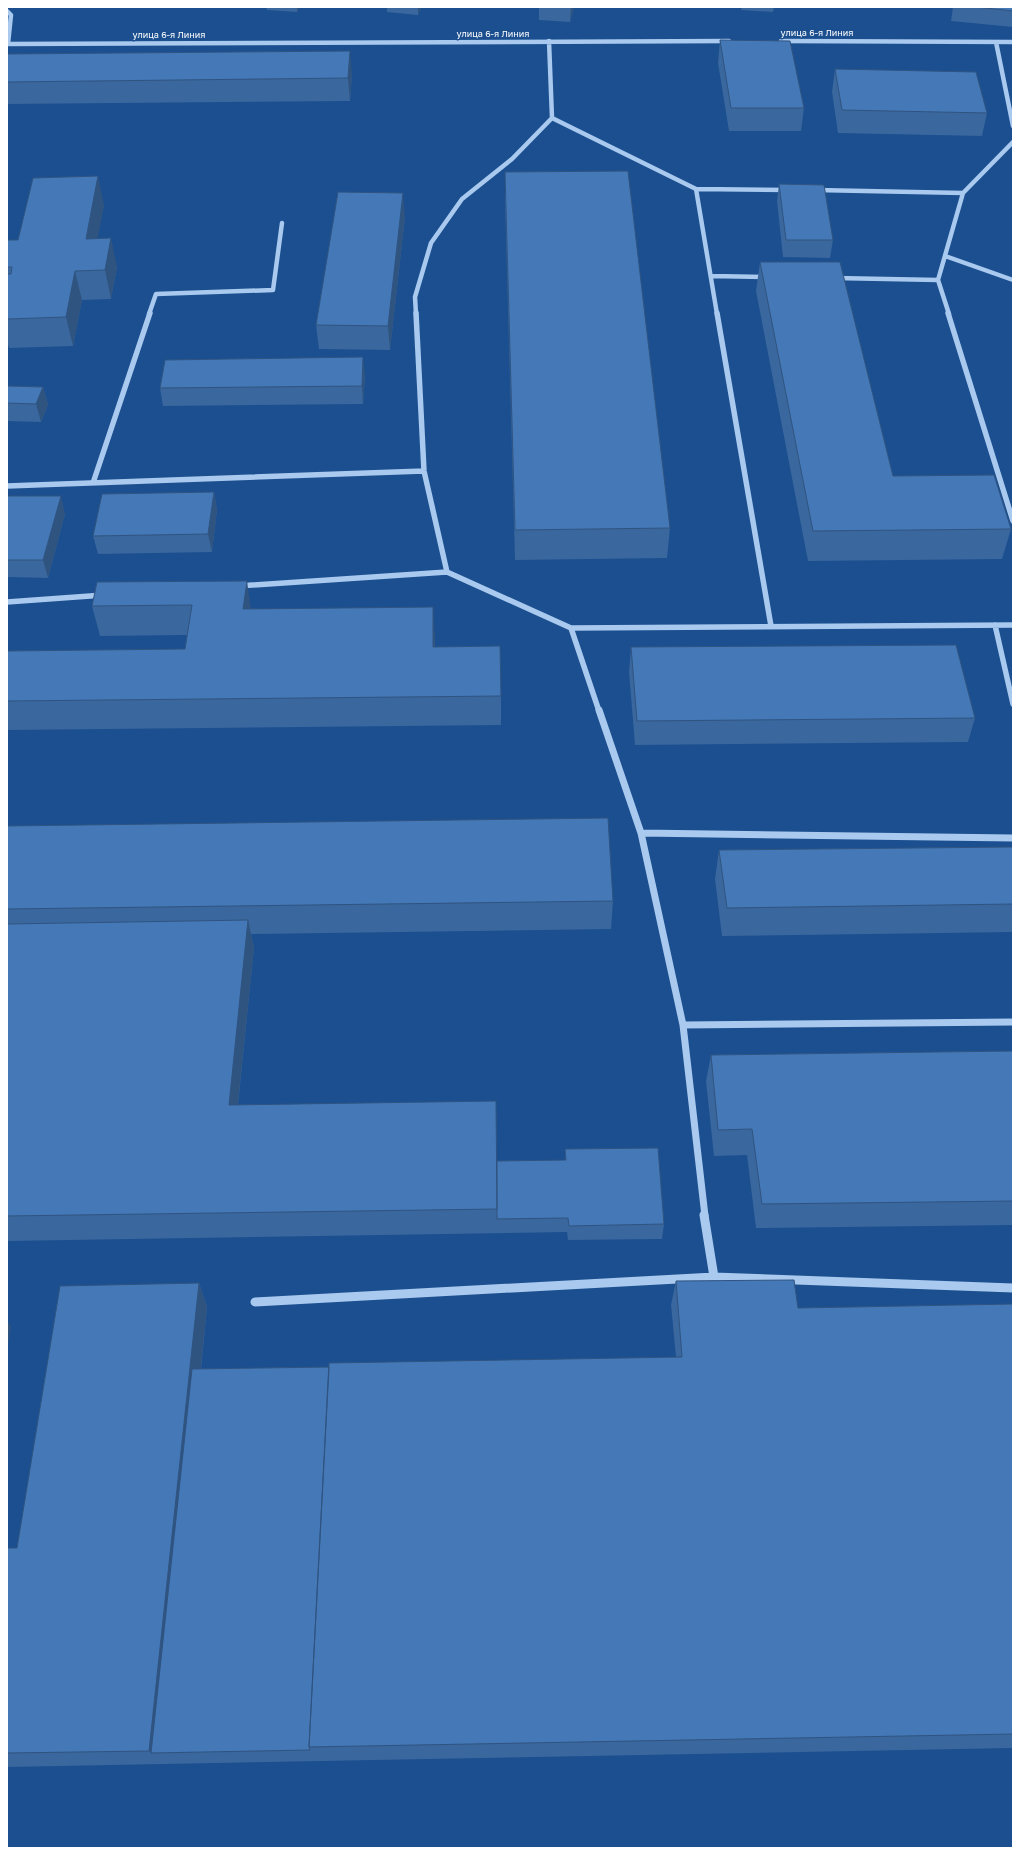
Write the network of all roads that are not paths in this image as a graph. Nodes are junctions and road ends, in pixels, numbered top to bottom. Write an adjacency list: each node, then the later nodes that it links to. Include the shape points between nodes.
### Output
1 (7, 11): 7 (street, улица 6-я Линия, via 11,15)
2 (549, 41): 3 (street, улица 6-я Линия); 7 (street, улица 6-я Линия); 8 (street)
3 (733, 41)
4 (773, 42): 5 (street, улица 6-я Линия)
5 (996, 42): 6 (street, улица 6-я Линия); 9 (street)
6 (1013, 42)
7 (7, 44)
8 (552, 118): 11 (street); 22 (street, via 512,159 462,199 431,243 415,297)
9 (1013, 126)
10 (1013, 142): 14 (street)
11 (696, 189): 12 (street); 17 (street)
12 (790, 190)
13 (814, 190): 14 (street)
14 (963, 193): 16 (street)
15 (282, 223): 23 (street, via 273,290 156,294)
16 (945, 256): 20 (street); 21 (street)
17 (712, 276): 18 (street); 32 (street)
18 (774, 277)
19 (829, 278): 20 (street)
20 (938, 280): 25 (street)
21 (1013, 280)
22 (424, 471): 23 (street); 26 (street)
23 (93, 483): 24 (street)
24 (7, 486)
25 (1013, 521)
26 (447, 572): 27 (street); 33 (street)
27 (235, 586)
28 (109, 595): 29 (street)
29 (7, 602)
30 (995, 625): 31 (street); 32 (street); 34 (street)
31 (1013, 625)
32 (771, 626): 33 (street)
33 (571, 628): 35 (street)
34 (1013, 704)
35 (641, 833): 36 (street); 38 (street)
36 (1013, 838)
37 (1013, 1022): 38 (street)
38 (683, 1025): 39 (street)
39 (714, 1277): 40 (street); 41 (street)
40 (1013, 1288)
41 (255, 1302)

